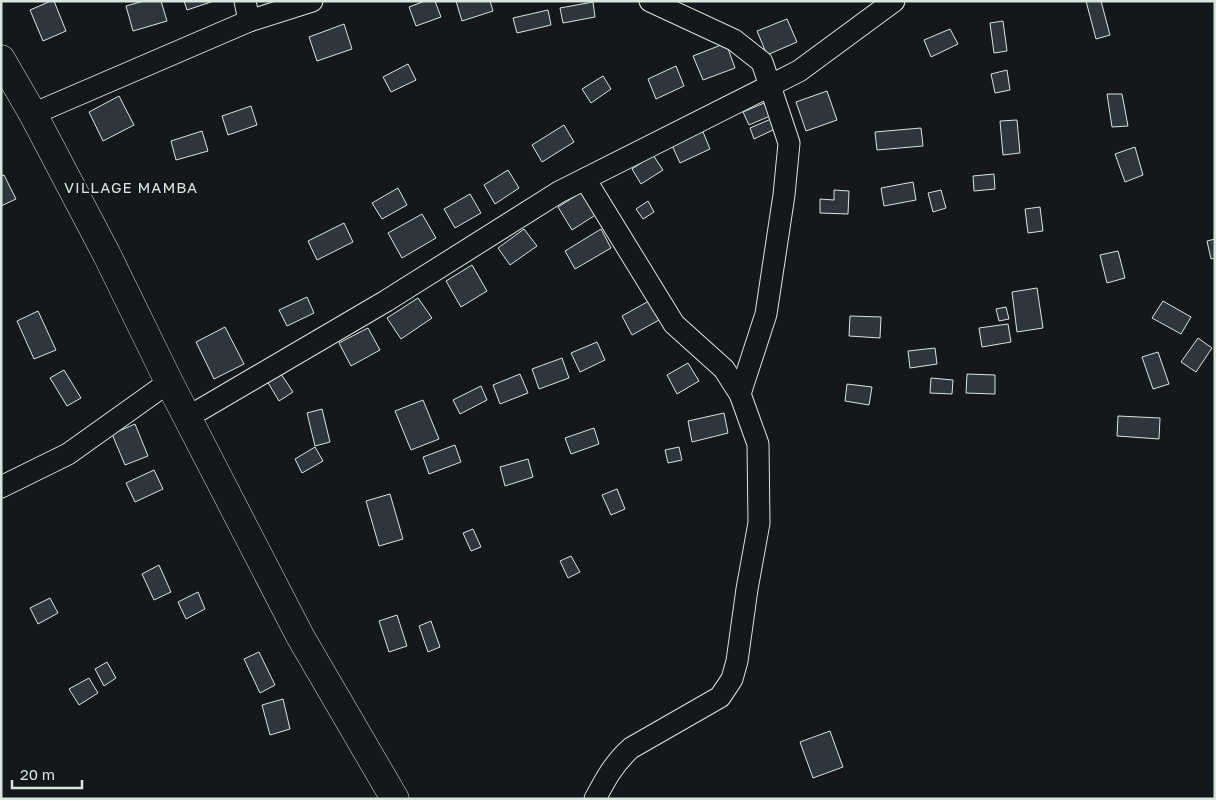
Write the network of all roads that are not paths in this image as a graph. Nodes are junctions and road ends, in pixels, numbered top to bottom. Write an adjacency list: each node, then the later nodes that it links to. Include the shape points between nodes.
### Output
1 (312, 1): 4 (street)
2 (650, 1): 6 (street, via 734,40 762,62)
3 (894, 1): 6 (street, via 799,71)
4 (247, 11): 7 (street)
5 (1, 59): 7 (street)
6 (771, 85): 8 (street); 10 (street, via 789,143 784,195 766,314)
7 (33, 114): 9 (street)
8 (585, 178): 10 (street, via 674,324 724,370); 11 (street, via 386,301)
9 (169, 382): 11 (street); 12 (street, via 68,454)
10 (740, 394): 14 (street, via 758,444 759,523 732,679 720,697 625,753 607,775)
11 (188, 417): 13 (street, via 300,636)
12 (1, 487)
13 (395, 799)
14 (595, 799)

